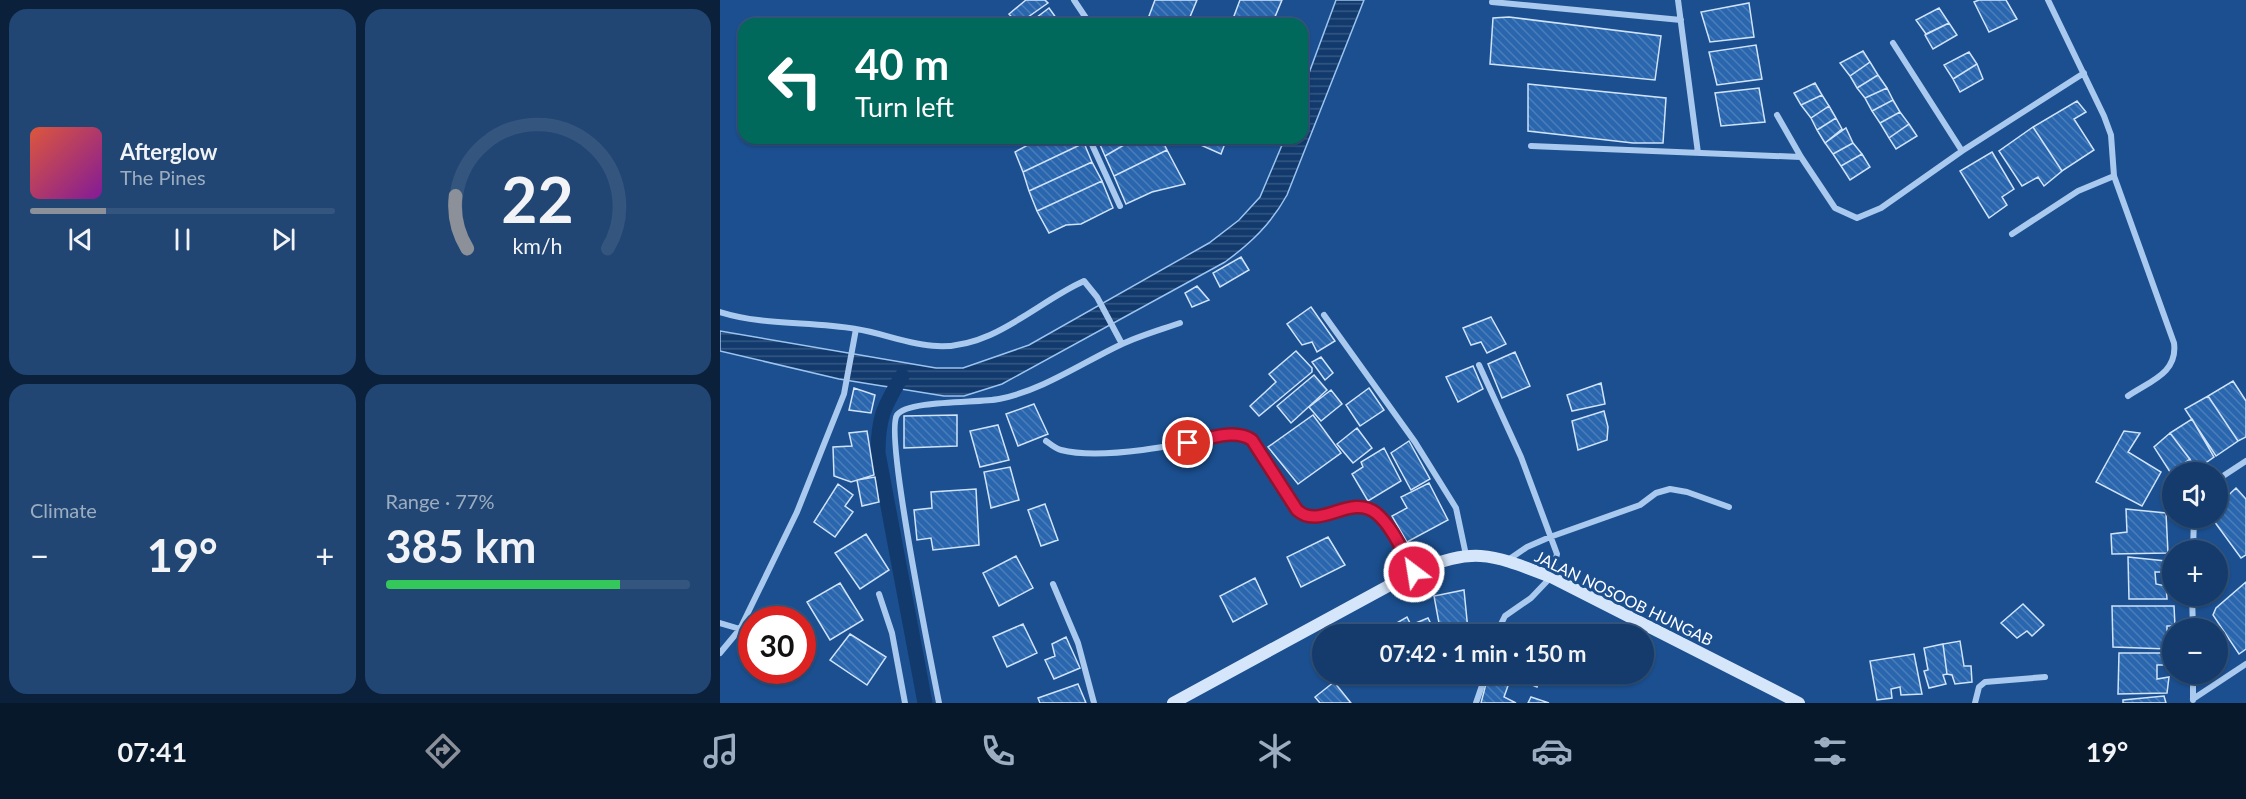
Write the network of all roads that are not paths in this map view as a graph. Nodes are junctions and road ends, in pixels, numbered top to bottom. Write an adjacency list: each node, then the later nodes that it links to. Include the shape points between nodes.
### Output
1 (1074, 0): 5 (street)
2 (1678, 0): 6 (street)
3 (2048, 0): 8 (street)
4 (1492, 3): 6 (street)
5 (1086, 18)
6 (1681, 20): 13 (street)
7 (1893, 43): 12 (street)
8 (2084, 73): 12 (street); 15 (street, via 2111,135)
9 (1777, 115): 14 (street)
10 (1092, 144): 16 (street)
11 (1531, 146): 13 (street)
12 (1962, 152): 14 (street, via 1881,208 1857,218 1836,208)
13 (1698, 153): 14 (street)
14 (1801, 157)
15 (2114, 176): 17 (street, via 2078,191); 24 (street, via 2176,356 2168,369)
16 (1120, 206)
17 (2012, 234)
18 (720, 312): 21 (street, via 755,321 825,323)
19 (1324, 315): 30 (street, via 1399,419 1456,508)
20 (1180, 323): 22 (street)
21 (856, 329): 22 (street, via 908,342 954,345 988,334 1084,281); 36 (street, via 844,394 797,512)
22 (1122, 344): 48 (street, via 1001,399 922,405 897,415 898,474)
23 (1479, 365): 29 (street, via 1521,457)
24 (2128, 396)
25 (1046, 441): 32 (street, via 1060,450 1096,452 1245,435 1304,516 1314,518 1365,507 1384,522)
26 (2246, 461): 27 (street)
27 (2228, 473)
28 (1729, 507): 29 (street, via 1670,489 1656,493 1640,505)
29 (1550, 537): 31 (street); 33 (street, via 1557,554)
30 (1466, 555): 31 (main road, JALAN NOSOOB HUNGAB, via 1492,555); 32 (main road, JALAN NOSOOB HUNGAB)
31 (1508, 560): 33 (main road, JALAN NOSOOB HUNGAB)
32 (1414, 572): 50 (main road, JALAN NOSOOB HUNGAB)
33 (1551, 577): 38 (street, via 1532,598 1505,616); 52 (main road, JALAN NOSOOB HUNGAB)
34 (1053, 584): 49 (street, via 1078,643)
35 (879, 594): 47 (street, via 892,633)
36 (751, 606)
37 (720, 622): 39 (street)
38 (1501, 624)
39 (738, 628)
40 (738, 631): 41 (street)
41 (720, 653)
42 (2246, 664): 46 (street)
43 (2044, 677): 53 (street, via 1985,682 1979,687)
44 (1482, 684): 51 (street)
45 (2193, 684): 46 (street)
46 (2193, 701)
47 (905, 703)
48 (939, 703)
49 (1094, 703)
50 (1173, 703)
51 (1476, 703)
52 (1799, 703)
53 (1975, 703)

